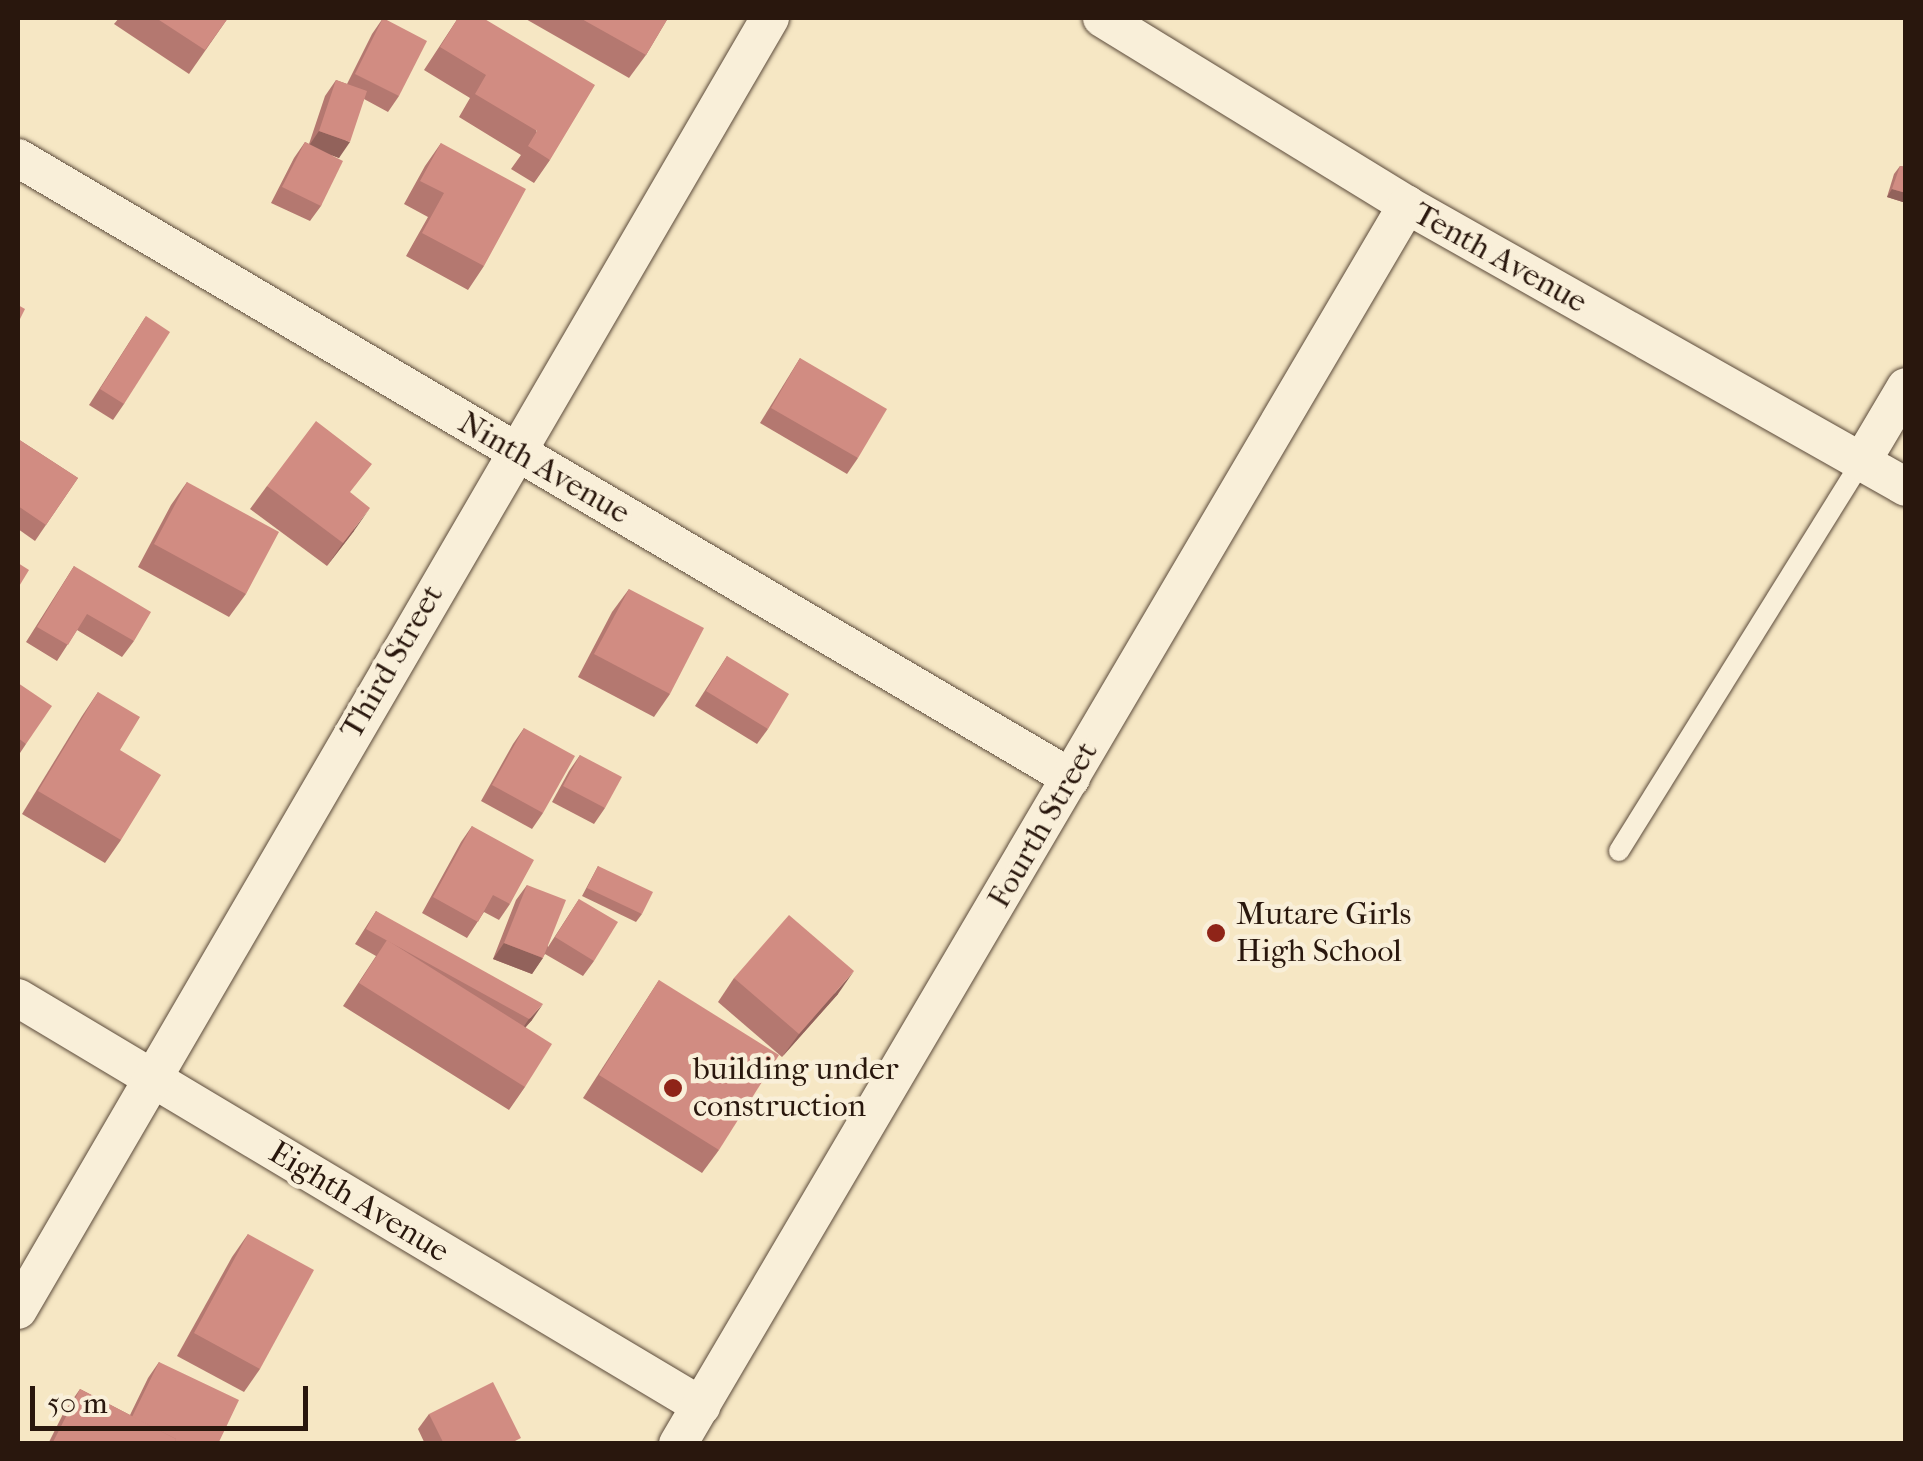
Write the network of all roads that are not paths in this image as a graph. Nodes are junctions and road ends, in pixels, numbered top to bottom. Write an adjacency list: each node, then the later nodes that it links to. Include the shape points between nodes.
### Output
1 (770, 18): 6 (street, Third Street)
2 (1102, 18): 4 (street, Tenth Avenue)
3 (18, 158): 6 (street, Ninth Avenue)
4 (1407, 206): 7 (street, Tenth Avenue); 9 (street, Fourth Street)
5 (1906, 388): 7 (street)
6 (516, 451): 9 (street, Ninth Avenue); 12 (street, Third Street)
7 (1862, 461): 8 (street, Tenth Avenue); 10 (lane)
8 (1906, 487)
9 (1071, 778): 14 (street, Fourth Street)
10 (1619, 851)
11 (18, 998): 12 (street, Eighth Avenue)
12 (149, 1076): 13 (street, Third Street); 14 (street, Eighth Avenue)
13 (18, 1310)
14 (701, 1406): 15 (street, Fourth Street)
15 (678, 1444)

